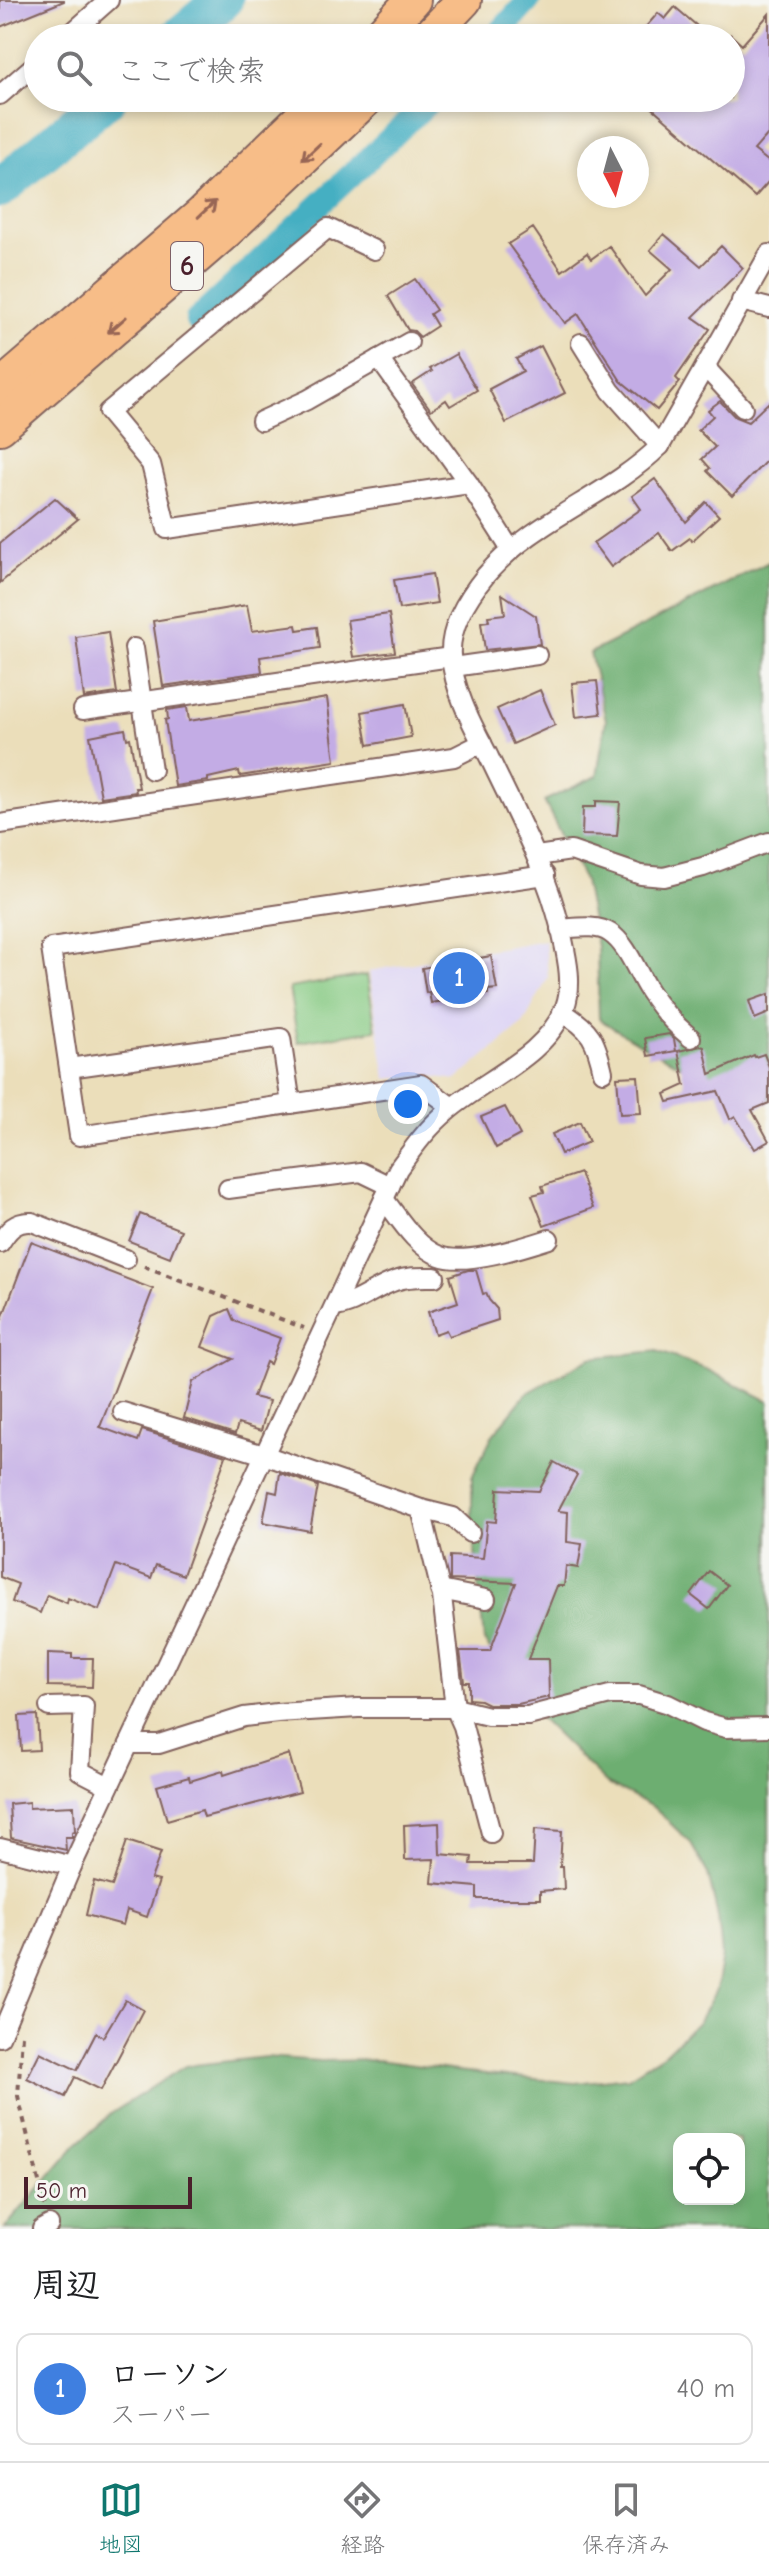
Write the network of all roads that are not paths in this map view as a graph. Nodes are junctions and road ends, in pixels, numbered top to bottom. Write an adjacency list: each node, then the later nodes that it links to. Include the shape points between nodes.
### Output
1 (109, 0): 4 (street)
2 (413, 0): 5 (highway)
3 (464, 0): 6 (highway)
4 (82, 24)
5 (391, 24)
6 (441, 24)
7 (24, 74): 8 (street)
8 (0, 95)
9 (308, 112): 19 (highway, 6, one-way to 9, via 201,215)
10 (352, 112): 22 (highway, 6, one-way to 22, via 224,233)
11 (374, 250): 24 (street, via 328,228 108,412 151,464 167,529)
12 (769, 254): 13 (street)
13 (741, 301): 14 (street); 18 (street)
14 (769, 308)
15 (409, 342): 17 (street)
16 (581, 343): 23 (street, via 611,391)
17 (379, 359): 21 (street); 24 (street)
18 (705, 367): 20 (street); 23 (street)
19 (0, 388)
20 (743, 408)
21 (261, 421)
22 (0, 427)
23 (660, 446): 25 (street, via 618,482)
24 (469, 484): 25 (street)
25 (511, 550): 28 (street, via 461,611 452,636)
26 (134, 648): 29 (street)
27 (537, 655): 28 (street)
28 (452, 662): 29 (street); 31 (street, via 464,706)
29 (142, 703): 30 (street); 32 (street)
30 (83, 710)
31 (482, 743): 33 (street, via 454,757); 35 (street)
32 (152, 770)
33 (0, 824)
34 (767, 848): 35 (street, via 664,877 641,875 571,851)
35 (537, 856): 36 (street)
36 (545, 875): 37 (street); 40 (street, via 51,948)
37 (560, 929): 38 (street, via 568,973); 39 (street, via 589,927 619,940 650,992)
38 (562, 1012): 41 (street, via 589,1032); 43 (street, via 528,1054)
39 (691, 1038)
40 (69, 1068): 42 (street, via 281,1038); 42 (street, via 79,1136)
41 (603, 1072)
42 (291, 1104): 43 (street, via 421,1084)
43 (452, 1107): 45 (street, via 428,1127)
44 (228, 1189): 45 (street, via 361,1172)
45 (387, 1192): 46 (street, via 422,1244 441,1257 511,1252); 50 (street)
46 (549, 1239)
47 (0, 1243): 48 (street, via 11,1228 32,1222)
48 (126, 1259)
49 (435, 1277): 50 (street, via 395,1281)
50 (334, 1307): 52 (street)
51 (123, 1412): 52 (street)
52 (264, 1455): 53 (street); 60 (street)
53 (421, 1509): 54 (street, via 453,1517); 55 (street)
54 (470, 1533)
55 (440, 1590): 56 (street); 58 (street)
56 (486, 1599)
57 (49, 1707): 61 (street, via 84,1706 80,1771)
58 (455, 1708): 59 (street, via 488,1716 528,1716 610,1695 639,1695 726,1728); 60 (street, via 277,1713 244,1717 159,1744); 62 (street)
59 (769, 1727)
60 (129, 1744): 61 (street)
61 (109, 1786): 64 (street)
62 (491, 1833)
63 (0, 1848): 64 (street)
64 (72, 1866): 65 (street)
65 (0, 2037)

